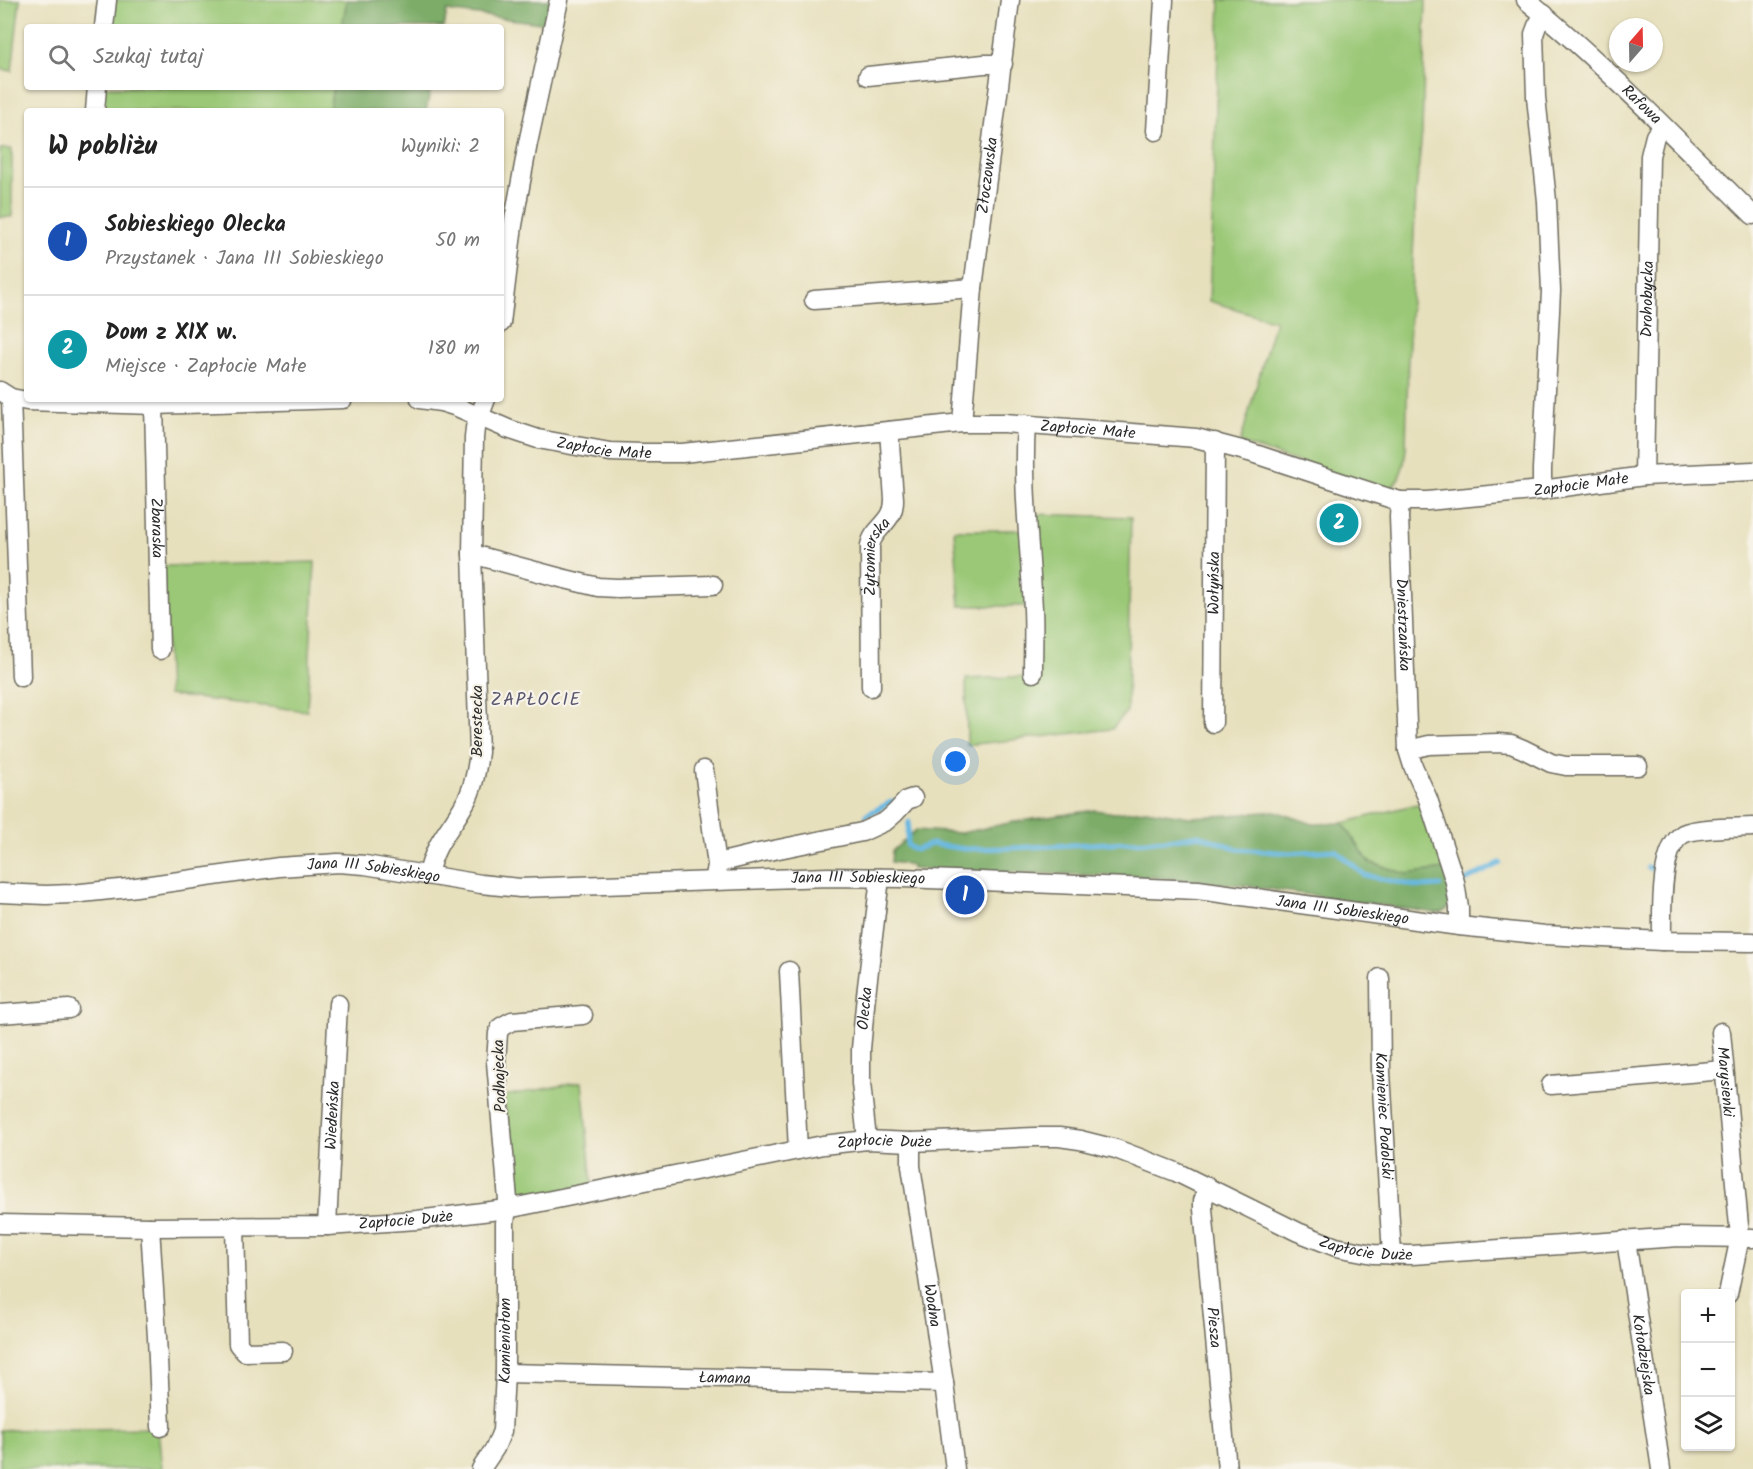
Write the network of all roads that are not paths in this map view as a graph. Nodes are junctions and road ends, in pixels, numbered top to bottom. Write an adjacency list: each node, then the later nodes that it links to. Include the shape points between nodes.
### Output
1 (107, 0): 7 (street)
2 (559, 0): 16 (street, via 528,143)
3 (1011, 0): 8 (street, Złoczowska)
4 (1164, 0): 13 (street)
5 (1526, 0): 6 (street, Rafowa)
6 (1544, 14): 12 (street, Rafowa); 32 (street, via 1534,34 1551,291)
7 (104, 24)
8 (1002, 64): 9 (street); 15 (street, Złoczowska)
9 (868, 76)
10 (97, 90): 11 (street)
11 (95, 108)
12 (1662, 126): 14 (street, Rafowa); 31 (street, Drohobycka, via 1650,156)
13 (1156, 131)
14 (1753, 216)
15 (973, 288): 17 (street); 26 (street, Złoczowska)
16 (504, 298)
17 (814, 300)
18 (5, 394): 19 (street); 36 (street)
19 (24, 400)
20 (108, 402): 24 (street)
21 (248, 402): 24 (street)
22 (441, 402): 25 (street, Zapłocie Małe)
23 (485, 402): 25 (street, Berestecka)
24 (154, 405): 37 (street, Zbaraska)
25 (478, 416): 28 (street, Zapłocie Małe, via 538,439 610,452 682,453); 34 (street, Berestecka, via 474,438)
26 (962, 423): 27 (street, Zapłocie Małe); 28 (street, Zapłocie Małe)
27 (1026, 424): 29 (street, Zapłocie Małe); 38 (street, via 1025,498)
28 (889, 431): 40 (street, Żytomierska, via 893,509 870,546)
29 (1215, 442): 33 (street, Zapłocie Małe); 41 (street, Wołyńska)
30 (1753, 471): 31 (street, Zapłocie Małe)
31 (1644, 476): 32 (street, Zapłocie Małe)
32 (1542, 490): 33 (street, Zapłocie Małe)
33 (1400, 501): 42 (street, Dniestrzańska)
34 (472, 554): 35 (street, via 598,587); 48 (street, Berestecka, via 479,752 471,791 441,838)
35 (713, 585)
36 (9, 595): 39 (street)
37 (160, 650)
38 (1033, 674)
39 (21, 677)
40 (871, 687)
41 (1213, 723)
42 (1408, 750): 43 (street, via 1429,745 1498,743 1523,748 1551,763 1566,766); 51 (street, Dniestrzańska, via 1455,882)
43 (1638, 766)
44 (704, 770): 47 (street)
45 (913, 798): 47 (street, via 886,821 862,832 737,858)
46 (1753, 827): 52 (street, via 1696,831 1677,840 1664,878)
47 (715, 873): 48 (street, Jana III Sobieskiego, via 520,888); 49 (street, Jana III Sobieskiego)
48 (428, 875): 50 (street, Jana III Sobieskiego, via 338,863 72,894)
49 (880, 878): 51 (street, Jana III Sobieskiego, via 1198,890); 63 (street, Olecka, via 861,1049)
50 (0, 893)
51 (1459, 926): 52 (street, Jana III Sobieskiego)
52 (1662, 941): 53 (street, Jana III Sobieskiego)
53 (1753, 942)
54 (789, 971): 65 (street)
55 (1380, 978): 74 (street, Kamieniec Podolski, via 1381,1072)
56 (338, 1004): 70 (street, Wiedeńska)
57 (69, 1009): 58 (street)
58 (0, 1014)
59 (583, 1015): 67 (street, Podhajecka, via 512,1021 498,1033 496,1062)
60 (1721, 1032): 61 (street, Marysienki)
61 (1724, 1070): 62 (street); 72 (street, Marysienki)
62 (1551, 1085)
63 (867, 1140): 64 (street, Zapłocie Duże); 65 (street, Zapłocie Duże)
64 (911, 1142): 66 (street, Zapłocie Duże, via 1035,1137 1080,1140 1142,1158); 78 (street, Wodna, via 911,1166)
65 (798, 1150): 67 (street, Zapłocie Duże)
66 (1208, 1187): 74 (street, Zapłocie Duże, via 1317,1240 1354,1252); 82 (street, Piesza, via 1203,1209)
67 (507, 1209): 70 (street, Zapłocie Duże); 77 (street, Kamieniołom)
68 (0, 1224): 71 (street, Zapłocie Duże)
69 (236, 1226): 70 (street, Zapłocie Duże); 71 (street, Zapłocie Duże); 76 (street, via 238,1344 245,1352)
70 (327, 1226)
71 (150, 1227): 79 (street)
72 (1747, 1238): 73 (street, Zapłocie Duże); 75 (street, Marysienki)
73 (1626, 1240): 74 (street, Zapłocie Duże); 83 (street, Kołodziejska)
74 (1392, 1255)
75 (1729, 1289)
76 (283, 1351)
77 (505, 1373): 78 (street, Łamana); 80 (street, Kamieniołom, via 502,1431)
78 (944, 1383): 81 (street, Wodna)
79 (161, 1427)
80 (481, 1469)
81 (955, 1469)
82 (1227, 1469)
83 (1661, 1469)

